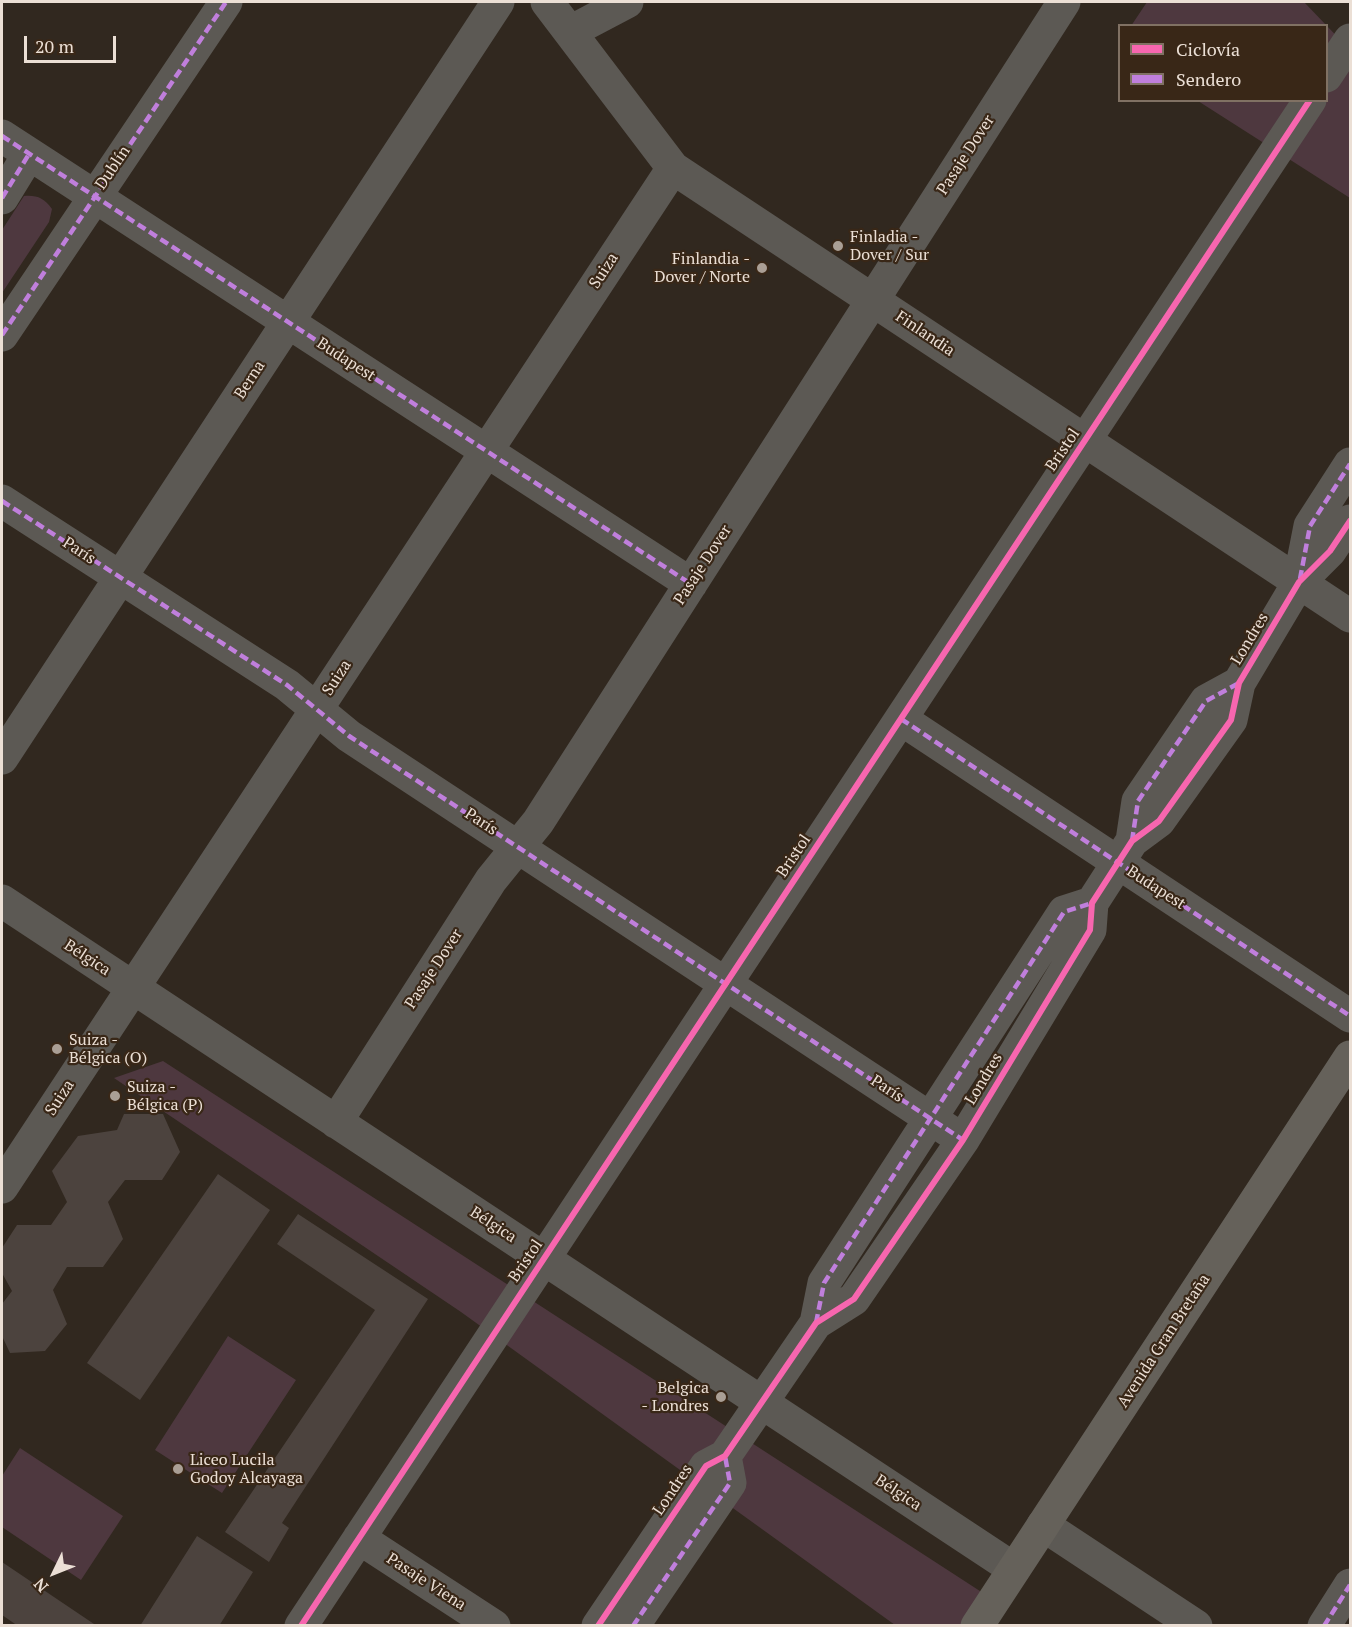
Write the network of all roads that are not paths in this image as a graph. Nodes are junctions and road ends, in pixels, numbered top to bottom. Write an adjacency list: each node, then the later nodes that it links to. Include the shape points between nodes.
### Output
1 (226, 2): 13 (street, Dublín)
2 (498, 2): 16 (street, Berna)
3 (547, 2): 6 (street, Finlandia)
4 (627, 2): 6 (street)
5 (1064, 2): 15 (street, Pasaje Dover)
6 (570, 32): 12 (street, Finlandia)
7 (1350, 40): 8 (street)
8 (1328, 73)
9 (1309, 102): 18 (street, Bristol)
10 (2, 136): 11 (street, Budapest)
11 (29, 154): 13 (street, Budapest); 14 (street)
12 (673, 168): 15 (street, Finlandia); 19 (street, Suiza)
13 (94, 196): 16 (street, Budapest); 17 (street, Dublín)
14 (2, 198)
15 (873, 300): 18 (street, Finlandia); 25 (street, Pasaje Dover)
16 (288, 322): 19 (street, Budapest); 23 (street, Berna)
17 (2, 335)
18 (1085, 441): 24 (street, Finlandia); 28 (street, Bristol)
19 (487, 451): 25 (street, Budapest); 27 (street, Suiza)
20 (1350, 464): 24 (street, Londres, via 1310,526)
21 (2, 501): 23 (street, París)
22 (1350, 521): 24 (street, Londres, via 1330,551)
23 (120, 577): 27 (street, París, via 287,685); 29 (street, Berna)
24 (1299, 582): 26 (street, Finlandia); 31 (street, Londres, via 1239,683 1206,701 1137,801)
25 (691, 584): 30 (street, Pasaje Dover, via 538,822)
26 (1350, 616)
27 (317, 709): 30 (street, París, via 349,736); 35 (street, Suiza)
28 (901, 719): 31 (street, Budapest); 34 (street, Bristol)
29 (2, 758)
30 (518, 846): 34 (street, París); 39 (street, Pasaje Dover, via 491,880)
31 (1125, 852): 33 (street, Londres); 36 (street, Budapest)
32 (2, 901): 35 (street, Bélgica)
33 (1092, 903): 38 (street, Londres, via 1064,912); 40 (street, Londres, via 1090,930)
34 (726, 984): 38 (street, París); 42 (street, Bristol)
35 (133, 988): 39 (street, Bélgica); 41 (street, Suiza)
36 (1350, 1016)
37 (1350, 1057): 46 (main road, Avenida Gran Bretaña)
38 (932, 1119): 40 (street, París); 43 (street, Londres, via 824,1283)
39 (336, 1122): 42 (street, Bélgica)
40 (963, 1140): 43 (street, Londres, via 854,1299)
41 (2, 1187)
42 (544, 1259): 44 (street, Bélgica); 47 (street, Bristol)
43 (816, 1323): 44 (street, Londres)
44 (762, 1403): 45 (street, Londres); 48 (street, Bélgica)
45 (726, 1456): 52 (street, Londres, via 706,1466); 53 (street, via 730,1483)
46 (1043, 1525): 48 (main road, Avenida Gran Bretaña); 55 (street)
47 (358, 1538): 50 (street, Bristol); 51 (street, Pasaje Viena)
48 (1014, 1569): 54 (main road, Avenida Gran Bretaña)
49 (1350, 1585): 56 (street)
50 (301, 1626)
51 (494, 1626)
52 (598, 1626)
53 (633, 1626)
54 (977, 1626)
55 (1196, 1626)
56 (1324, 1626)

